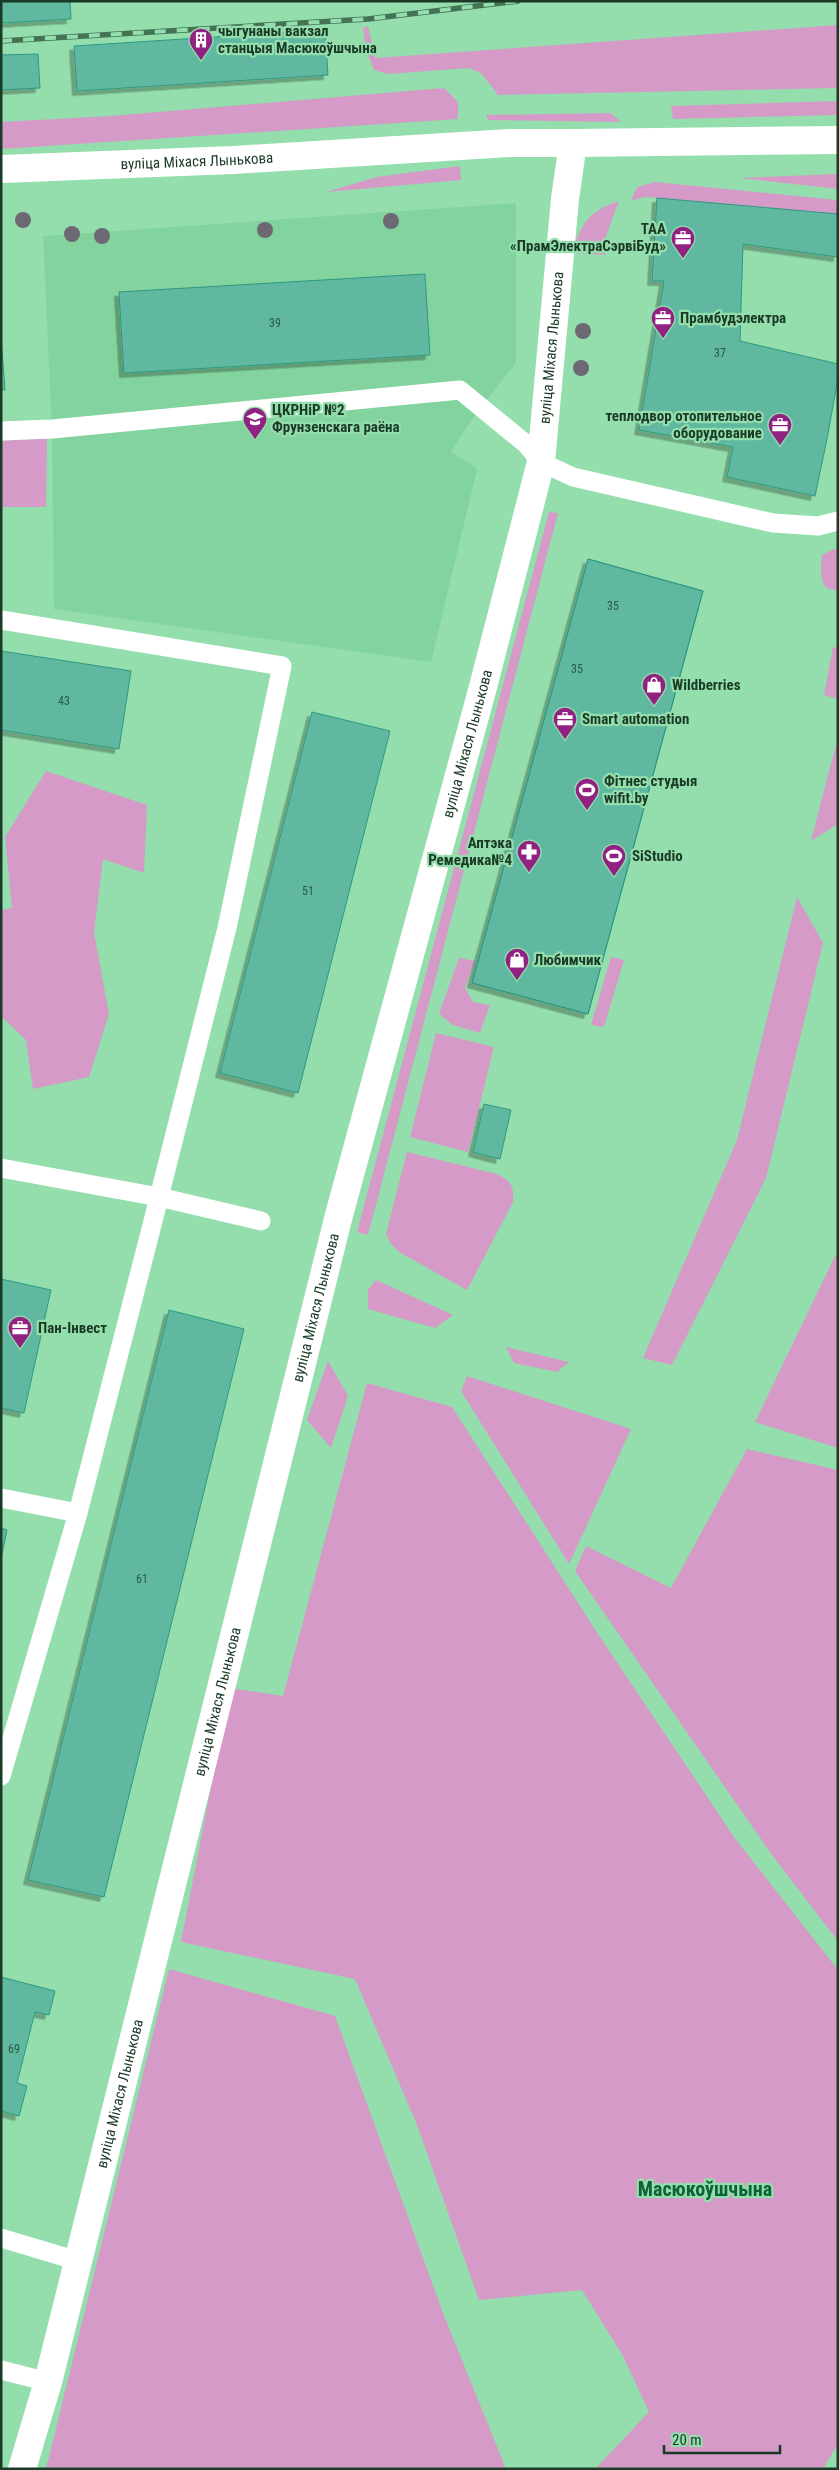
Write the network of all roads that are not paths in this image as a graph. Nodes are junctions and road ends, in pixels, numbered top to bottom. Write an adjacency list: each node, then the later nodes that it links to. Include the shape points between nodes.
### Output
1 (838, 140): 2 (street, вуліца Міхася Лынькова)
2 (573, 143): 3 (street, вуліца Міхася Лынькова, via 510,143 253,159); 5 (street, вуліца Міхася Лынькова)
3 (1, 169)
4 (1, 431): 5 (lane, via 52,429 460,390 526,444)
5 (541, 462): 6 (lane, via 573,477 773,523 818,526); 15 (street, вуліца Міхася Лынькова, via 339,1215)
6 (838, 521)
7 (1, 620): 9 (lane, via 282,666 227,928)
8 (1, 1168): 9 (lane)
9 (159, 1197): 10 (lane); 12 (lane)
10 (261, 1221)
11 (1, 1498): 12 (lane)
12 (78, 1514): 13 (lane)
13 (1, 1776)
14 (1, 2238): 15 (lane)
15 (78, 2261): 17 (street, вуліца Міхася Лынькова)
16 (1, 2370): 17 (lane)
17 (48, 2382): 18 (street, вуліца Міхася Лынькова)
18 (22, 2469)

